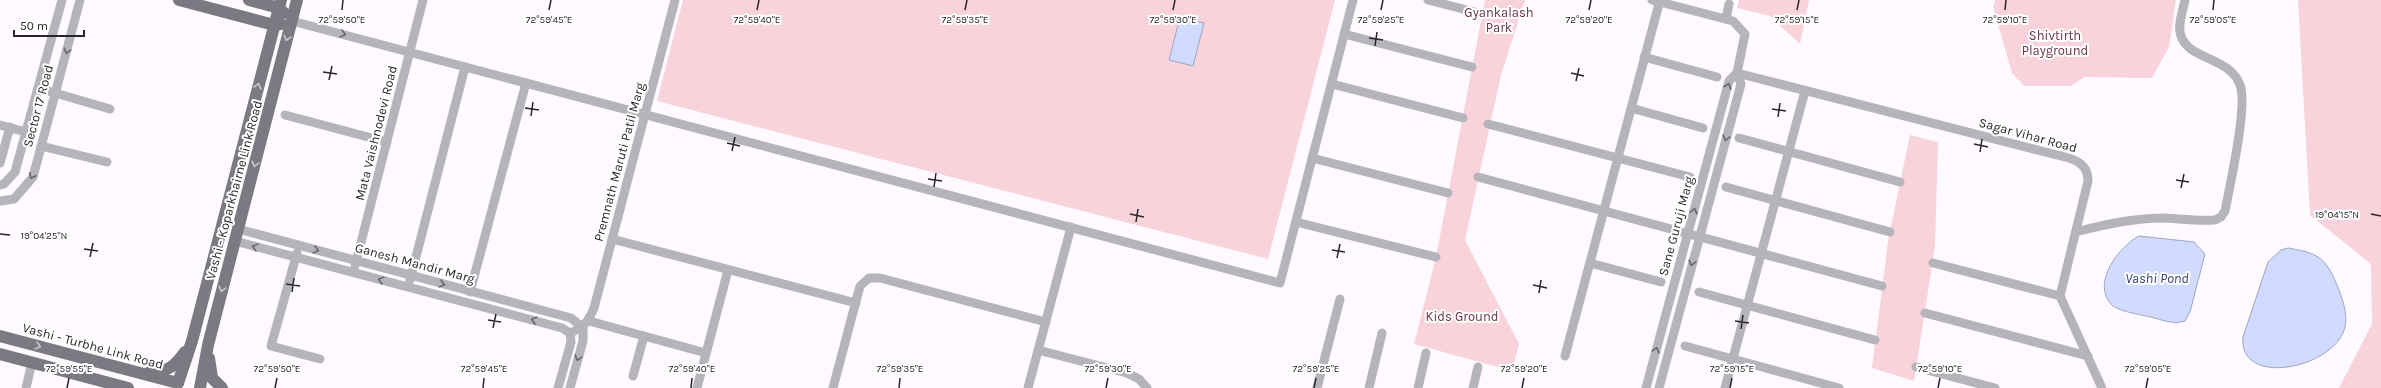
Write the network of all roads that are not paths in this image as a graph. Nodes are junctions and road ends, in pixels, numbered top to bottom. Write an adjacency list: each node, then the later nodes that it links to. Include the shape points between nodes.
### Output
1 (62, 0): 27 (street, Sector 17 Road)
2 (80, 0): 29 (street, Sector 17 Road, one-way to 29)
3 (179, 0): 17 (main road)
4 (251, 0): 12 (main road)
5 (297, 0): 16 (main road, Vashi - Koparkhairne Link Road)
6 (424, 0): 19 (street, Mata Vaishnodevi Road)
7 (675, 0): 32 (street, Premnath Maruti Patil Marg)
8 (1353, 0): 18 (street)
9 (1428, 0): 14 (street)
10 (2185, 0): 62 (street, via 2181,36 2188,47 2227,66 2240,84 2243,102 2225,211 2215,220 2133,220)
11 (1657, 1): 15 (street, Sane Guruji Marg); 20 (street)
12 (280, 4): 16 (main road); 17 (main road, Vashi - Koparkhairne Link Road)
13 (1730, 4): 15 (street)
14 (1482, 14)
15 (1726, 19): 23 (street, Sane Guruji Marg, via 1738,24 1746,34)
16 (292, 21): 17 (main road); 19 (street, one-way to 19); 60 (main road, Vashi - Koparkhairne Link Road, one-way to 60)
17 (274, 26): 96 (main road, Vashi - Koparkhairne Link Road, one-way to 17)
18 (1344, 34): 22 (street); 26 (street)
19 (410, 52): 21 (street); 41 (street, Mata Vaishnodevi Road)
20 (1644, 57): 24 (street); 30 (street)
21 (465, 67): 25 (street); 76 (street)
22 (1472, 67)
23 (1737, 73): 28 (street, Sagar Vihar Road); 63 (street, Sane Guruji Marg, one-way to 23, via 1729,81); 64 (street, Sane Guruji Marg, one-way to 64, via 1741,84)
24 (1717, 77)
25 (526, 83): 32 (street); 81 (street)
26 (1332, 84): 34 (street); 44 (street)
27 (38, 88): 29 (street); 39 (street, Sector 17 Road)
28 (1805, 91): 43 (street); 62 (street, Sagar Vihar Road, via 2076,160 2085,167 2088,181)
29 (56, 93): 31 (street); 42 (street, Sector 17 Road)
30 (1631, 108): 38 (street); 45 (street)
31 (110, 109)
32 (645, 114): 59 (street); 65 (street, Premnath Maruti Patil Marg)
33 (285, 115): 41 (street)
34 (1462, 118)
35 (1488, 124): 45 (street)
36 (0, 125): 37 (street)
37 (10, 127): 39 (street); 47 (street)
38 (1703, 128)
39 (26, 132): 51 (street, Sector 17 Road, via 15,172)
40 (1739, 138): 43 (street)
41 (387, 142): 71 (street, Mata Vaishnodevi Road)
42 (41, 146): 46 (street); 54 (street, Sector 17 Road, one-way to 54, via 33,177)
43 (1789, 151): 50 (street); 55 (street)
44 (1312, 158): 53 (street); 58 (street)
45 (1618, 158): 49 (street); 57 (street)
46 (107, 162)
47 (0, 163)
48 (1478, 177): 57 (street)
49 (1690, 177)
50 (1900, 182)
51 (2, 184): 54 (street)
52 (1726, 187): 55 (street)
53 (1448, 193)
54 (14, 200): 56 (street)
55 (1776, 201): 61 (street); 68 (street)
56 (0, 202)
57 (1604, 210): 63 (street); 72 (street)
58 (1296, 222): 59 (street, via 1280,283); 69 (street)
59 (1071, 227): 89 (street)
60 (238, 229): 66 (main road, Vashi - Koparkhairne Link Road); 67 (street, Ganesh Mandir Marg)
61 (1890, 232)
62 (2076, 232): 83 (street, Sagar Vihar Road)
63 (1688, 233): 64 (street); 127 (street, Sane Guruji Marg, one-way to 63)
64 (1700, 236): 68 (street); 128 (street, Sane Guruji Marg, one-way to 128)
65 (612, 239): 74 (street); 90 (street, Premnath Maruti Patil Marg)
66 (235, 242): 70 (street, Ganesh Mandir Marg, one-way to 66); 97 (main road, Vashi - Koparkhairne Link Road, one-way to 97)
67 (299, 246): 70 (street); 71 (street, Ganesh Mandir Marg, one-way to 71)
68 (1762, 253): 78 (street); 87 (street)
69 (1436, 257)
70 (296, 258): 75 (street, Ganesh Mandir Marg); 105 (street, via 271,346)
71 (356, 261): 75 (street, Mata Vaishnodevi Road); 76 (street, Ganesh Mandir Marg)
72 (1590, 263): 77 (street); 103 (street)
73 (1933, 263): 83 (street)
74 (728, 270): 86 (street); 100 (street)
75 (354, 273): 79 (street, Ganesh Mandir Marg, one-way to 75)
76 (411, 276): 79 (street); 80 (street, Ganesh Mandir Marg, one-way to 80)
77 (1661, 282)
78 (1882, 286)
79 (408, 287): 84 (street, Ganesh Mandir Marg)
80 (458, 288): 81 (street, Ganesh Mandir Marg); 84 (street)
81 (470, 292): 90 (street, Ganesh Mandir Marg)
82 (1699, 292): 87 (street)
83 (2060, 296): 104 (street)
84 (455, 299): 91 (street, Ganesh Mandir Marg, one-way to 84, via 562,328)
85 (1340, 299): 123 (street)
86 (856, 303): 89 (street, via 860,286 869,278 880,278); 120 (street)
87 (1748, 306): 95 (street); 106 (street)
88 (1925, 313): 104 (street)
89 (1046, 322): 99 (street)
90 (586, 324): 91 (street); 94 (street); 118 (street, Premnath Maruti Patil Marg, one-way to 118)
91 (570, 333): 117 (street, via 571,342)
92 (1382, 333): 124 (street)
93 (0, 336): 110 (main road, Vashi - Turbhe Link Road, one-way to 110)
94 (644, 336): 100 (street); 111 (street)
95 (1875, 340)
96 (192, 341): 110 (main road, via 173,367 166,371); 112 (main road, Vashi - Koparkhairne Link Road)
97 (208, 345): 115 (main road, Vashi - Koparkhairne Link Road); 116 (main road, via 212,378)
98 (1685, 346): 106 (street)
99 (1038, 350): 121 (street); 122 (street, via 1127,373 1139,379)
100 (706, 353): 119 (street)
101 (1426, 353): 125 (street)
102 (0, 354): 107 (main road)
103 (1565, 356)
104 (2088, 356): 132 (street)
105 (320, 359)
106 (1733, 359): 129 (street); 130 (street)
107 (32, 362): 113 (street); 114 (main road)
108 (1478, 367): 126 (street)
109 (1916, 367): 131 (street)
110 (139, 372): 112 (main road, Vashi - Turbhe Link Road)
111 (633, 376)
112 (176, 386): 115 (main road, Vashi - Turbhe Link Road, via 190,381)
113 (26, 388)
114 (128, 388)
115 (199, 388)
116 (222, 388)
117 (558, 388)
118 (570, 388)
119 (697, 388)
120 (833, 388)
121 (1028, 388)
122 (1147, 388)
123 (1317, 388)
124 (1369, 388)
125 (1418, 388)
126 (1473, 388)
127 (1646, 388)
128 (1659, 388)
129 (1725, 388)
130 (1839, 388)
131 (1995, 388)
132 (2102, 388)

